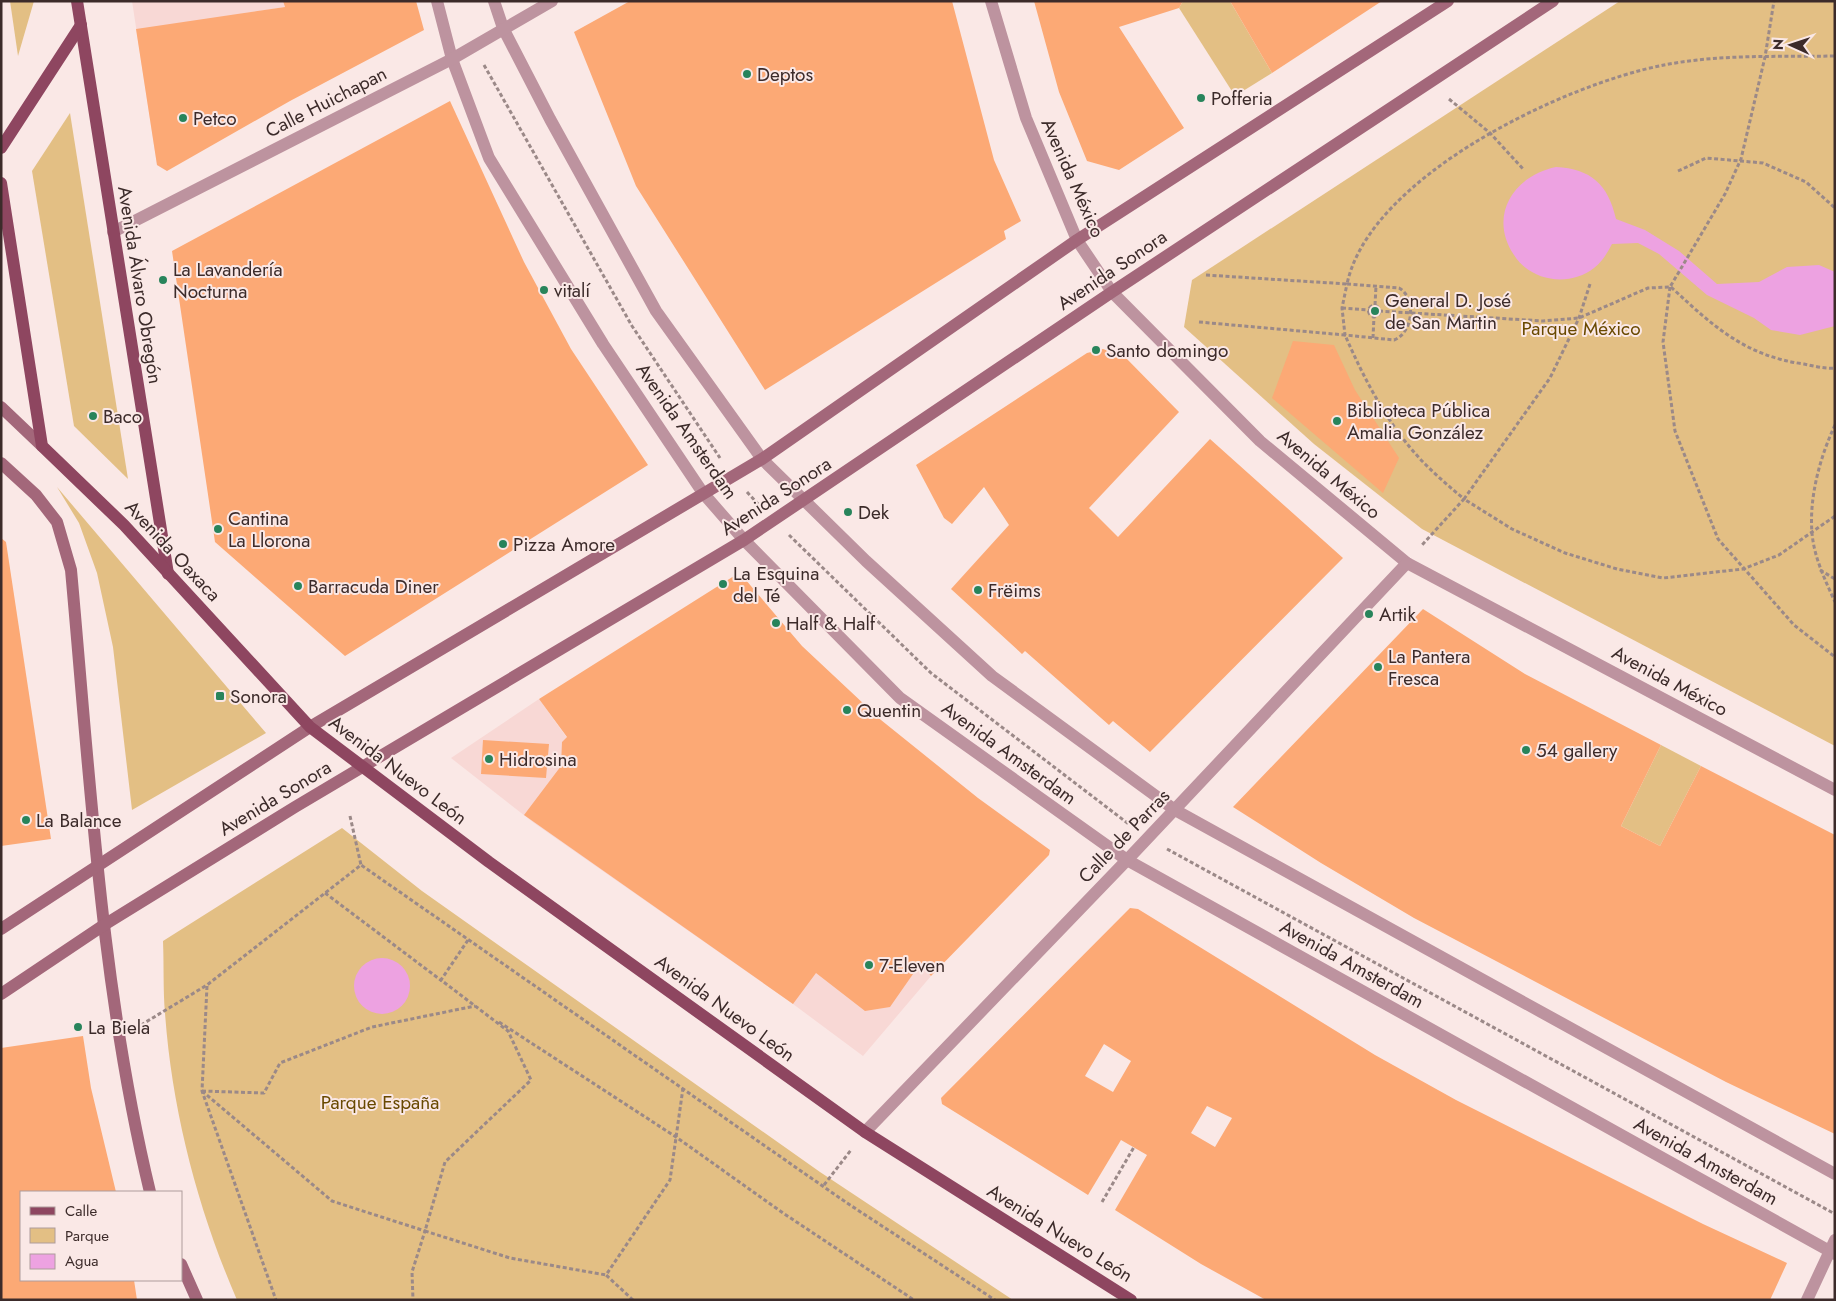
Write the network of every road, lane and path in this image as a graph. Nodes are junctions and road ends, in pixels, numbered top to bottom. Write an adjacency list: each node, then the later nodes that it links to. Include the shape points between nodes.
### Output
1 (77, 1): 9 (main road, Avenida Álvaro Obregón)
2 (437, 1): 14 (street, Avenida Amsterdam)
3 (494, 1): 10 (street)
4 (552, 1): 10 (street, Calle Huichapan)
5 (991, 1): 24 (street, Avenida México, via 1026,118)
6 (1448, 1): 24 (main road, Avenida Sonora)
7 (1553, 1): 30 (main road, Avenida Sonora)
8 (1774, 1): 13 (path)
9 (81, 25): 17 (main road); 23 (main road, Avenida Álvaro Obregón)
10 (503, 28): 11 (street, Calle Huichapan); 45 (street, via 656,311)
11 (473, 46): 14 (street, Calle Huichapan); 47 (path, via 632,326)
12 (1835, 56): 13 (path)
13 (1765, 57): 16 (path, via 1724,57 1665,65 1608,79 1560,97); 18 (path)
14 (452, 59): 23 (street, Calle Huichapan); 48 (street, Avenida Amsterdam, via 489,158 603,344)
15 (1450, 99): 16 (path)
16 (1490, 133): 19 (path); 26 (path, via 1415,186 1384,216 1361,246)
17 (1, 148)
18 (1741, 159): 20 (path, via 1706,158); 22 (path, via 1763,163 1806,182); 29 (path, via 1726,194)
19 (1524, 170)
20 (1678, 171)
21 (1, 184): 44 (main road)
22 (1835, 208)
23 (113, 232): 58 (main road, Avenida Álvaro Obregón)
24 (1077, 240): 30 (street, Avenida México); 45 (main road, Avenida Sonora)
25 (1206, 275): 26 (path)
26 (1347, 284): 28 (path); 32 (path)
27 (1590, 284): 37 (path)
28 (1376, 286): 31 (path); 35 (path, via 1399,288 1405,292 1410,301)
29 (1670, 287): 37 (path, via 1648,288); 41 (path, via 1707,321 1751,351 1796,363); 56 (path, via 1663,342 1675,431 1718,539)
30 (1112, 292): 50 (main road, Avenida Sonora); 55 (street, Avenida México, via 1260,441)
31 (1374, 305): 33 (path, via 1370,305); 34 (path, via 1379,306)
32 (1342, 308): 33 (path); 39 (path)
33 (1369, 310): 36 (path, via 1369,316)
34 (1379, 311): 35 (path); 36 (path, via 1378,316)
35 (1409, 314): 37 (path, via 1543,321); 40 (path, via 1408,326 1401,338)
36 (1374, 316): 40 (path)
37 (1579, 318): 49 (path, via 1550,378)
38 (1198, 322): 39 (path)
39 (1345, 335): 40 (path); 49 (path, via 1373,395 1401,435 1425,464)
40 (1373, 338)
41 (1835, 368)
42 (1, 407): 44 (main road, Avenida Oaxaca)
43 (1835, 425): 53 (path, via 1826,444 1814,488)
44 (42, 446): 58 (main road, Avenida Oaxaca, via 124,525)
45 (762, 459): 47 (main road, Avenida Sonora); 50 (street)
46 (1, 463): 69 (main road, via 36,495 58,522 71,570)
47 (732, 476): 48 (main road, Avenida Sonora); 52 (path)
48 (703, 493): 54 (street, Avenida Amsterdam); 62 (main road, Avenida Sonora)
49 (1464, 499): 55 (path); 56 (path, via 1512,529 1565,552 1617,569 1663,578)
50 (804, 500): 52 (main road, Avenida Sonora); 65 (street, via 992,676)
51 (1835, 516): 53 (path)
52 (773, 520): 54 (main road, Avenida Sonora); 67 (path, via 931,673)
53 (1812, 533): 56 (path, via 1779,555); 57 (path)
54 (744, 540): 63 (main road, Avenida Sonora); 68 (street, Avenida Amsterdam, via 900,698)
55 (1407, 563): 64 (street, Avenida México); 65 (street, Calle de Parras)
56 (1742, 569): 61 (path, via 1794,625)
57 (1820, 570): 59 (path); 60 (path)
58 (168, 574): 62 (main road, Avenida Oaxaca)
59 (1835, 579)
60 (1835, 602)
61 (1835, 657)
62 (310, 727): 63 (main road, Avenida Nuevo León); 69 (main road, Avenida Sonora)
63 (363, 767): 72 (main road, Avenida Sonora); 81 (main road, Avenida Nuevo León, via 489,862)
64 (1835, 790)
65 (1175, 810): 67 (street, Calle de Parras); 84 (street)
66 (350, 816): 70 (path)
67 (1148, 838): 68 (street, Calle de Parras); 88 (path)
68 (1127, 860): 81 (street, Calle de Parras); 90 (street, Avenida Amsterdam)
69 (98, 865): 72 (main road); 73 (main road, Avenida Sonora)
70 (361, 865): 71 (path); 74 (path)
71 (325, 893): 75 (path); 77 (path)
72 (104, 925): 76 (main road, Avenida Sonora); 78 (main road)
73 (4, 926)
74 (468, 940): 77 (path, via 441,980); 79 (path)
75 (207, 985): 78 (path); 80 (path)
76 (1, 994)
77 (476, 1006): 80 (path, via 372,1027 280,1063 264,1093); 82 (path); 89 (path, via 508,1031 531,1080 445,1162)
78 (121, 1037): 86 (main road, via 138,1142)
79 (683, 1088): 82 (path); 85 (path)
80 (202, 1091): 89 (path, via 332,1201); 94 (path)
81 (865, 1132): 85 (path); 99 (main road, Avenida Nuevo León)
82 (676, 1137): 92 (path, via 670,1180); 97 (path)
83 (1134, 1147): 87 (path)
84 (1835, 1174)
85 (824, 1185): 98 (path)
86 (150, 1191)
87 (1102, 1202)
88 (1835, 1214)
89 (425, 1231): 92 (path, via 510,1258); 95 (path, via 412,1272)
90 (1833, 1249): 100 (street)
91 (182, 1266): 93 (main road)
92 (606, 1274): 96 (path)
93 (197, 1300)
94 (276, 1300)
95 (413, 1300)
96 (633, 1300)
97 (914, 1300)
98 (995, 1300)
99 (1131, 1300)
100 (1807, 1300)

